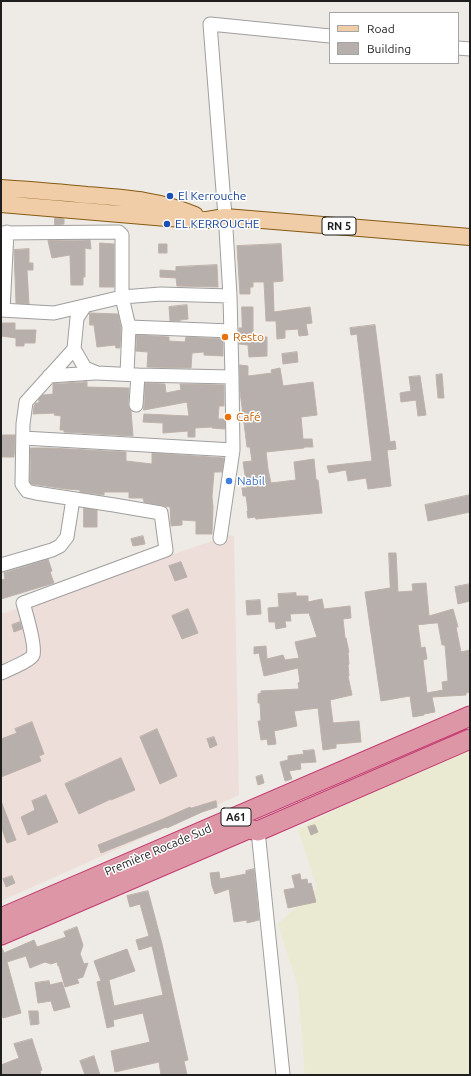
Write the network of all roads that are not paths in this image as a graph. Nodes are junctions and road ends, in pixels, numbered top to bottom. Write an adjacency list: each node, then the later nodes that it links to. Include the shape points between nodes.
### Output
1 (329, 36): 6 (street, via 210,24)
2 (459, 48): 3 (street)
3 (470, 49)
4 (1, 188): 7 (main road, via 129,198 165,204)
5 (1, 204): 7 (main road, RN 5)
6 (225, 217): 7 (main road, RN 5); 9 (main road, RN 5); 10 (street)
7 (207, 220)
8 (4, 232): 11 (street, via 119,232 122,235); 13 (street)
9 (470, 237)
10 (230, 296): 11 (street, via 162,294); 15 (street)
11 (122, 297): 12 (street); 14 (street)
12 (85, 306): 13 (street, via 54,313); 16 (street, via 78,318)
13 (2, 310)
14 (129, 326): 15 (street); 18 (street)
15 (231, 331): 20 (street)
16 (74, 349): 17 (street, via 85,368); 19 (street)
17 (97, 373): 18 (street); 19 (street)
18 (132, 375): 20 (street); 21 (street)
19 (49, 376): 22 (street, via 26,402)
20 (232, 377): 23 (street)
21 (136, 405)
22 (23, 438): 23 (street); 24 (street, via 22,484 27,491)
23 (233, 450): 25 (street)
24 (73, 499): 26 (street, via 67,537 60,546); 27 (street, via 161,513 166,550 23,603 34,655)
25 (220, 538)
26 (1, 564)
27 (1, 673)
28 (470, 716): 31 (highway, Première Rocade Sud / A61)
29 (470, 740): 30 (highway, Première Rocade Sud / A61)
30 (258, 831): 32 (highway, Première Rocade Sud / A61, via 248,829); 33 (street)
31 (1, 918)
32 (1, 935)
33 (283, 1075)

